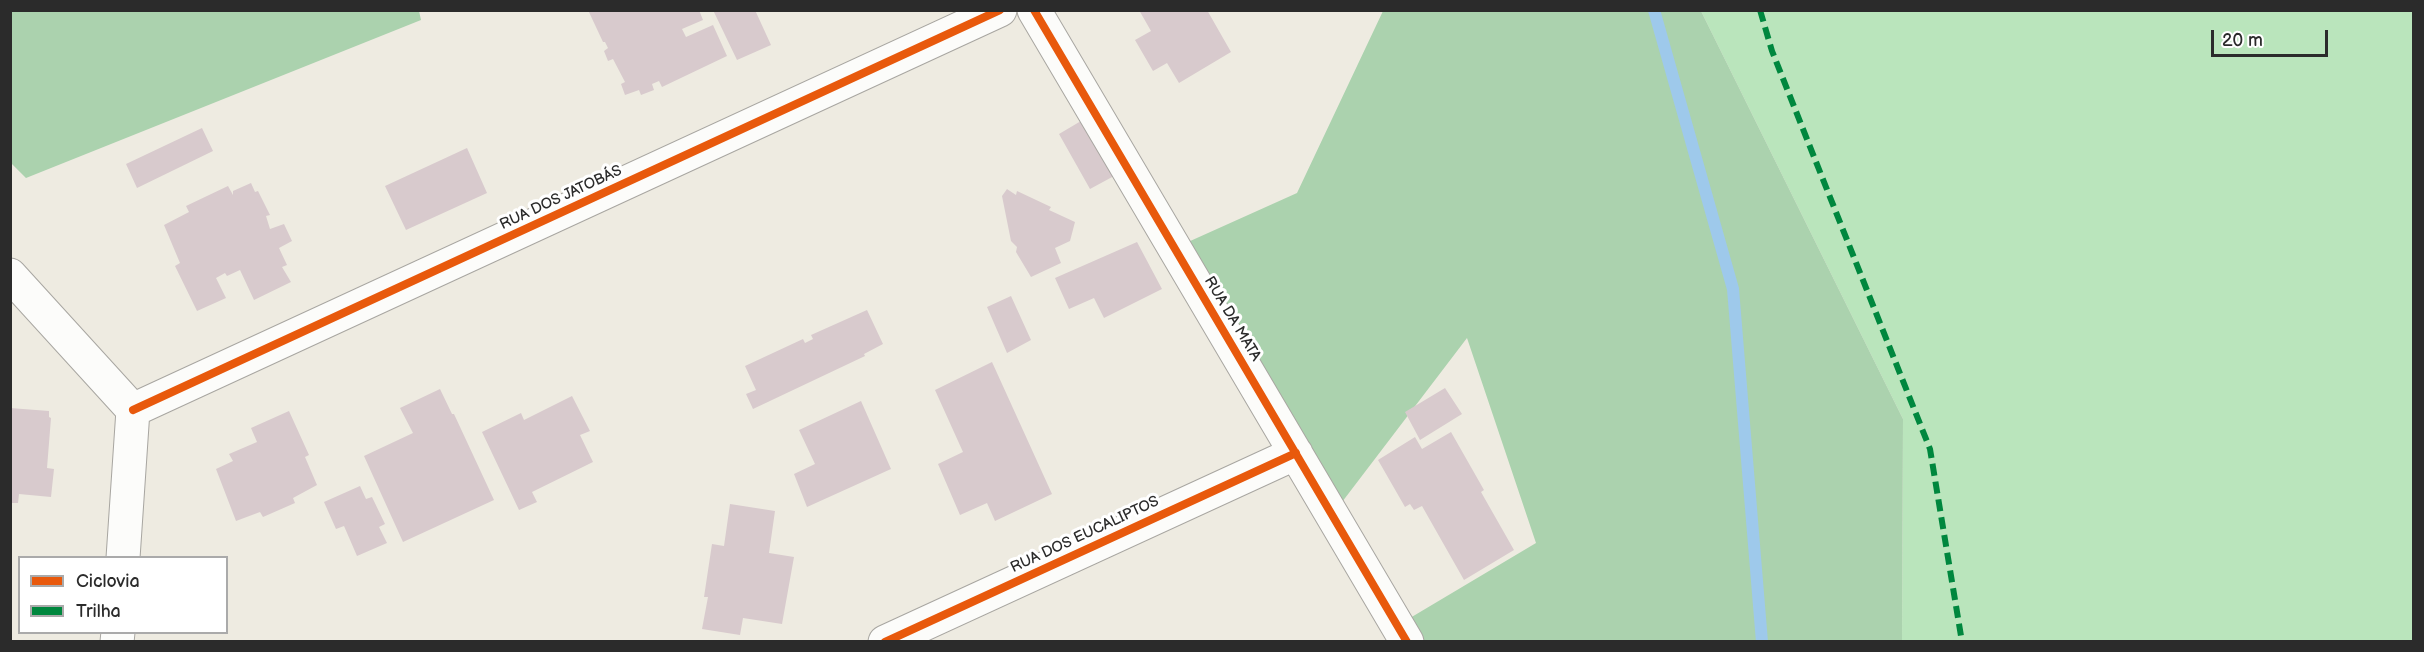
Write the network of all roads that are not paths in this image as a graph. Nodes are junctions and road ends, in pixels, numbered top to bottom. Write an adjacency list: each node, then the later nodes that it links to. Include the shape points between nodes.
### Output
1 (1000, 10): 4 (street, RUA DOS JATOBÁS)
2 (1034, 10): 5 (street, RUA DA MATA)
3 (12, 280): 4 (street)
4 (134, 410): 6 (street)
5 (1296, 453): 7 (street, RUA DOS EUCALIPTOS); 8 (street, RUA DA MATA)
6 (123, 556)
7 (885, 642)
8 (1407, 642)

